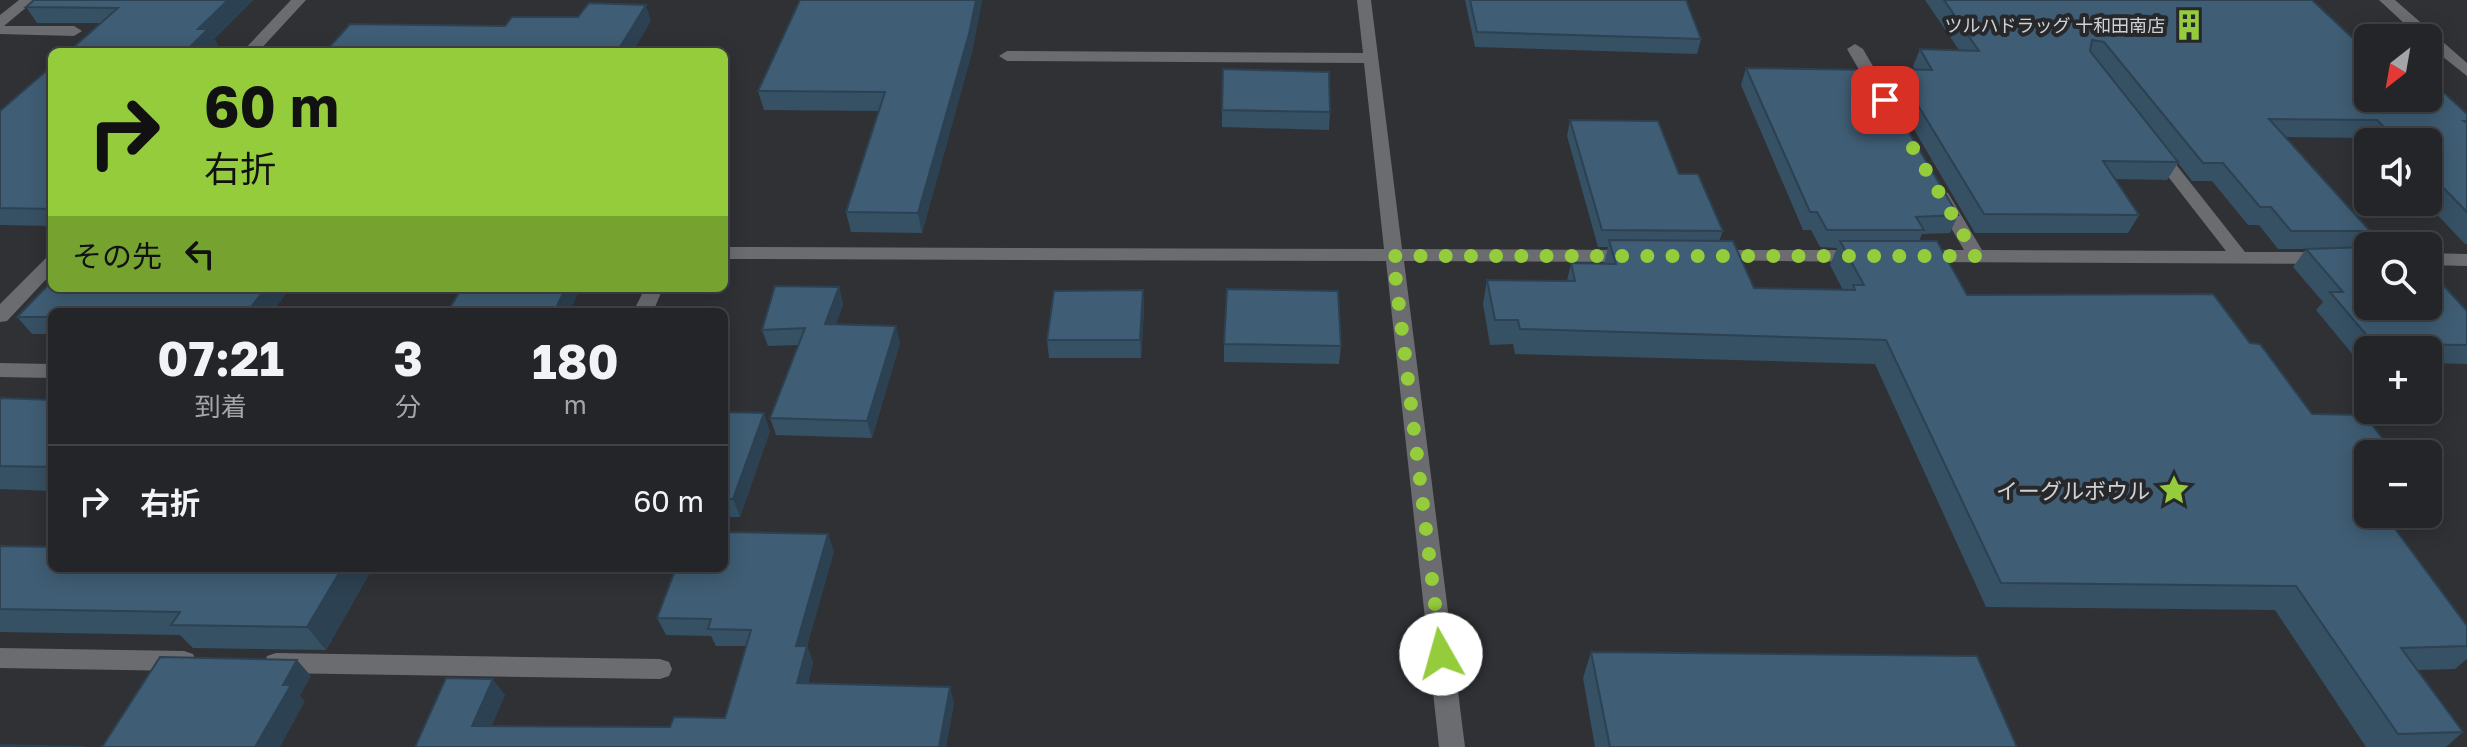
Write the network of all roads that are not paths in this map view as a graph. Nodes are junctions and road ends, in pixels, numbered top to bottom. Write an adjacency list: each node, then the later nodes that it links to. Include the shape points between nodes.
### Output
1 (28, 0): 5 (street)
2 (299, 0): 8 (street)
3 (1364, 0): 11 (street)
4 (2386, 0): 12 (street)
5 (0, 22)
6 (0, 30): 7 (street)
7 (74, 31)
8 (254, 48)
9 (1855, 49): 13 (street)
10 (1007, 56): 11 (street)
11 (1371, 58): 17 (street)
12 (2467, 71)
13 (1893, 113)
14 (2145, 136): 21 (street)
15 (1930, 178): 20 (street)
16 (728, 253): 17 (street)
17 (1393, 256): 18 (street); 33 (street)
18 (1659, 256)
19 (1691, 256): 20 (street)
20 (1976, 256): 21 (street)
21 (2239, 256): 22 (street)
22 (2354, 258)
23 (2442, 259): 24 (street)
24 (2467, 260)
25 (48, 266): 26 (street)
26 (0, 316)
27 (0, 370): 28 (street)
28 (48, 371)
29 (0, 658): 30 (street)
30 (204, 662)
31 (251, 662): 32 (street)
32 (660, 669)
33 (1452, 747)

